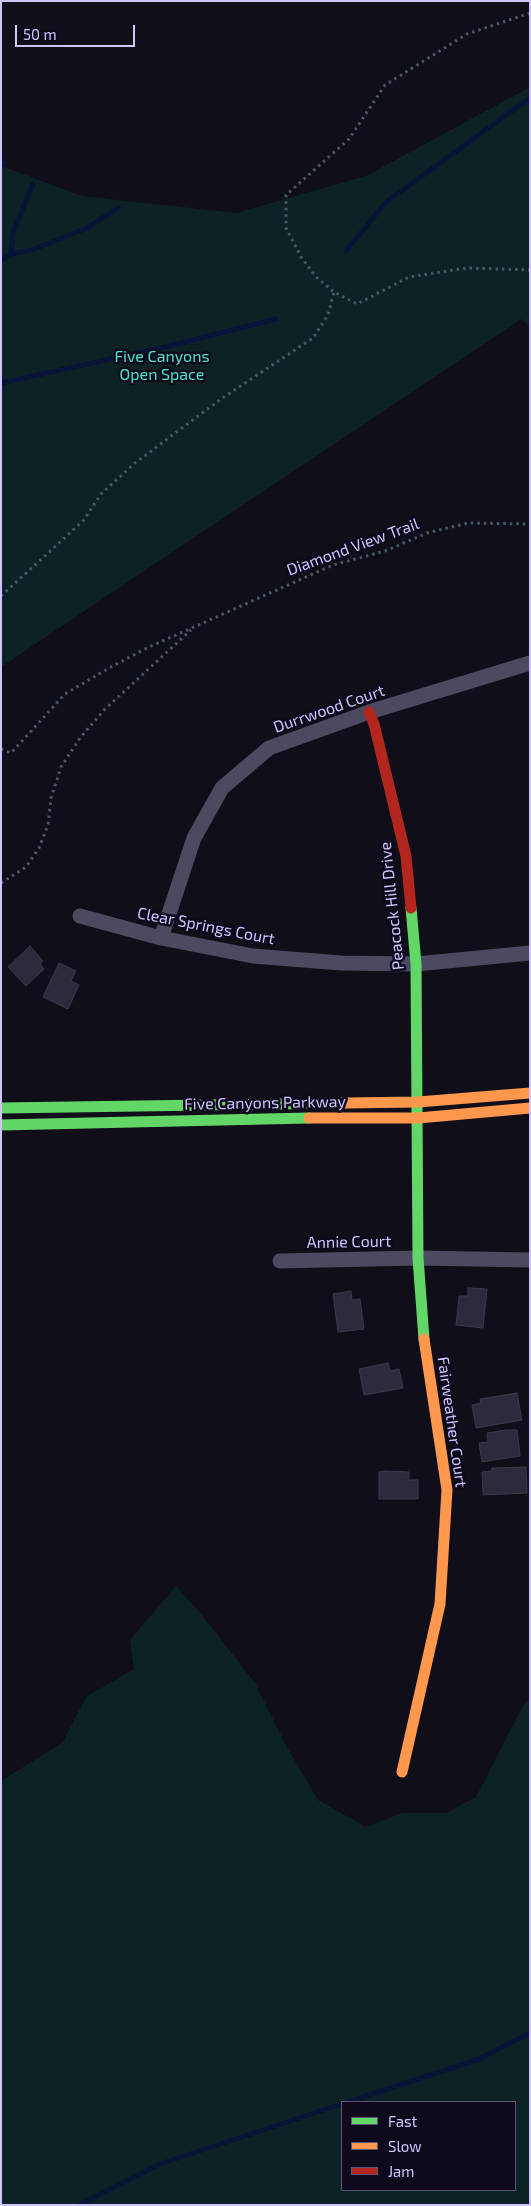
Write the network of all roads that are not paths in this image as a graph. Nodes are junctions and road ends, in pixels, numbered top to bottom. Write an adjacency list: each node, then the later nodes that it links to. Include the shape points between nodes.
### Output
1 (530, 663): 2 (street, Durrwood Court)
2 (369, 712): 4 (street, Durrwood Court, via 269,748 222,788 194,838); 6 (street, Peacock Hill Drive, via 406,856)
3 (80, 916): 4 (street, Clear Springs Court)
4 (161, 938): 6 (street, Clear Springs Court, via 252,956 341,963)
5 (530, 953): 6 (street, Clear Springs Court)
6 (416, 964): 8 (street, Peacock Hill Drive)
7 (530, 1093): 8 (street, Five Canyons Parkway)
8 (418, 1102): 9 (street, Five Canyons Parkway); 11 (street, Fairweather Court)
9 (1, 1108)
10 (530, 1108): 11 (street, Five Canyons Parkway)
11 (418, 1118): 12 (street, Five Canyons Parkway); 13 (street, Fairweather Court)
12 (1, 1125)
13 (418, 1258): 14 (street, Annie Court); 15 (street, Annie Court); 16 (street, Fairweather Court, via 424,1344 447,1490 440,1604)
14 (530, 1260)
15 (280, 1261)
16 (402, 1772)

